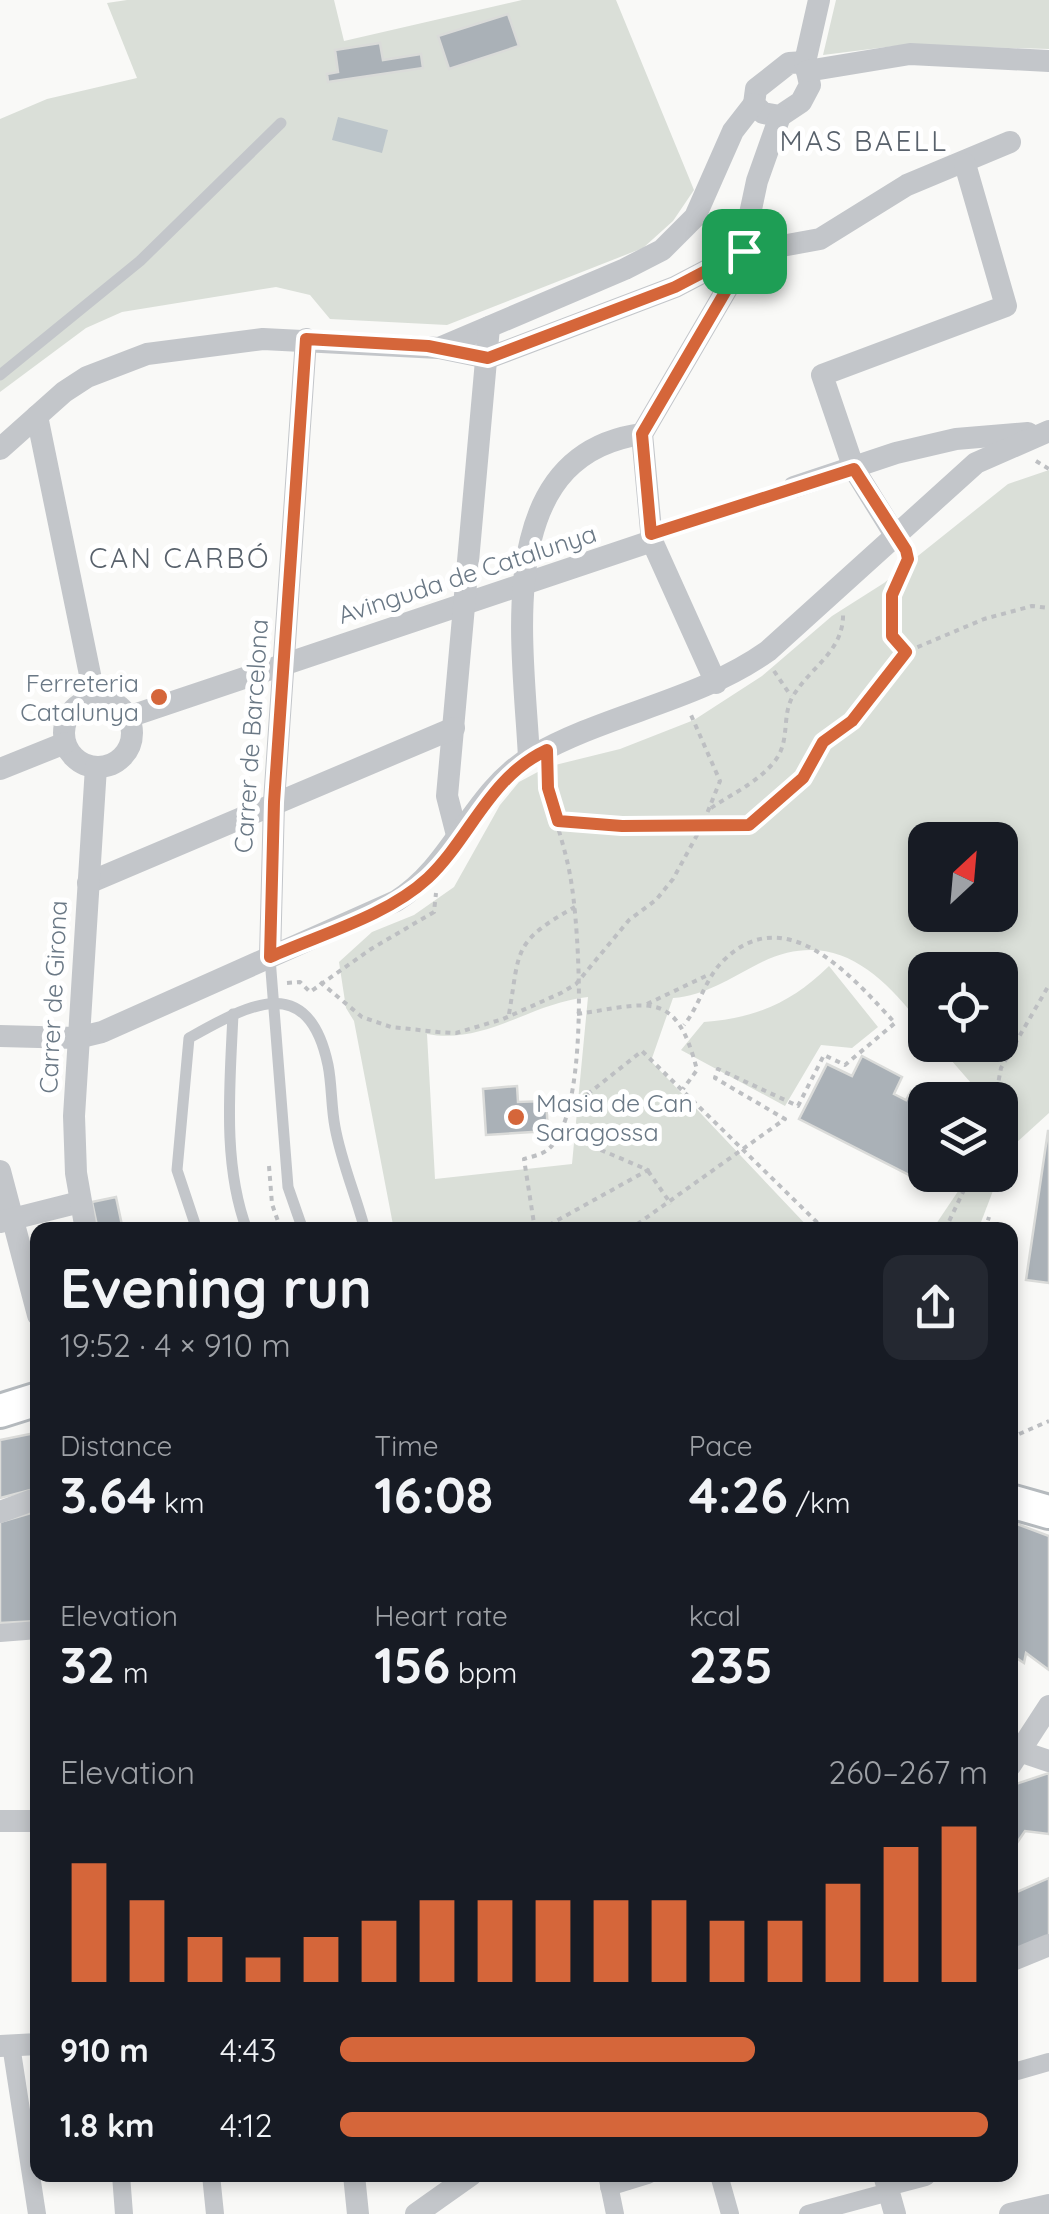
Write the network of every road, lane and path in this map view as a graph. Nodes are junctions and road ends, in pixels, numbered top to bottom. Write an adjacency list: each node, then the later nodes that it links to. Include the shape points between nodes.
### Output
1 (820, 0): 3 (street)
2 (1049, 62): 3 (street, via 910,54)
3 (806, 67): 4 (street, via 789,63 772,74 756,90); 5 (street, via 810,85)
4 (754, 104): 5 (street); 10 (street, via 733,130 695,218 662,250)
5 (780, 116): 9 (street)
6 (282, 123): 14 (lane, via 140,261)
7 (1010, 142): 8 (street)
8 (966, 164): 9 (street, via 907,185 810,243); 19 (street, via 1006,306 822,375)
9 (746, 244): 13 (street, via 675,287); 17 (street, via 738,270)
10 (490, 327): 12 (street); 13 (street)
11 (306, 339): 12 (street); 15 (street, via 220,341 147,354 87,377); 29 (street, Carrer de Barcelona)
12 (439, 348): 13 (street)
13 (488, 358): 25 (street)
14 (0, 375)
15 (37, 416): 18 (street); 33 (street)
16 (1048, 431): 19 (street, via 956,439); 21 (street, via 976,463)
17 (642, 434): 22 (street); 24 (street, via 604,444 559,478 530,540)
18 (0, 449)
19 (854, 469): 20 (street); 21 (street)
20 (794, 487): 22 (path)
21 (895, 535): 23 (street); 27 (path, via 908,559 892,595 892,636)
22 (652, 538): 24 (street, Avinguda de Catalunya); 30 (street)
23 (841, 582): 28 (street); 32 (path, via 842,633)
24 (522, 586): 25 (street, Avinguda de Catalunya); 37 (street)
25 (468, 604): 29 (street, Avinguda de Catalunya); 35 (street)
26 (1049, 608): 27 (path, via 984,619)
27 (906, 652): 43 (path, via 882,688 823,742 803,778 770,808 749,825)
28 (762, 655): 30 (street); 32 (path)
29 (283, 662): 34 (street, Avinguda de Catalunya); 40 (street, Carrer de Barcelona)
30 (716, 683): 31 (street)
31 (682, 695): 37 (street); 41 (path, via 720,781)
32 (792, 698): 41 (path, via 776,761)
33 (95, 699): 34 (street, via 114,702); 36 (street, via 70,712)
34 (128, 717): 38 (street, via 129,747 114,763)
35 (454, 728): 40 (street); 44 (street, via 447,796)
36 (65, 743): 38 (street, via 79,762); 39 (street)
37 (538, 754): 42 (path); 44 (street, via 486,800)
38 (96, 767): 46 (street, Carrer de Girona)
39 (0, 769)
40 (274, 802): 46 (street); 48 (street, Carrer de Barcelona)
41 (709, 810): 43 (path)
42 (558, 821): 43 (path); 47 (path)
43 (702, 826): 52 (path, via 656,900 630,920)
44 (458, 838): 45 (street)
45 (424, 882): 48 (street); 51 (path, via 438,896 434,912)
46 (88, 883): 61 (street, Carrer de Girona)
47 (574, 908): 52 (path); 58 (path, via 517,954)
48 (270, 957): 54 (lane); 61 (street)
49 (713, 972): 55 (path); 59 (path); 66 (path, via 754,942 798,942 840,963 895,1023 845,1065 824,1055 798,1106 718,1069 716,1078 785,1119)
50 (300, 982): 51 (path, via 310,992)
51 (320, 982): 58 (path, via 362,1017 391,1027 456,1033)
52 (576, 984): 57 (path); 58 (path)
53 (1049, 986): 62 (path)
54 (276, 1000): 56 (lane); 77 (lane, via 288,1187); 78 (lane, via 298,1007 318,1033 335,1129)
55 (647, 1004): 57 (path); 59 (path)
56 (233, 1014): 75 (lane, via 189,1038 178,1170); 76 (lane, via 229,1092 236,1201)
57 (578, 1014): 64 (path)
58 (508, 1016)
59 (684, 1025): 63 (path, via 697,1070)
60 (0, 1036): 61 (street)
61 (78, 1038): 70 (street, Carrer de Girona, via 74,1146)
62 (998, 1082)
63 (684, 1089): 64 (path, via 642,1051); 66 (path)
64 (570, 1103): 65 (path)
65 (558, 1132): 67 (path); 79 (path, via 547,1151 524,1159)
66 (743, 1150): 71 (path); 82 (path)
67 (648, 1170): 71 (path); 80 (path)
68 (0, 1171): 73 (street)
69 (963, 1192): 83 (path)
70 (80, 1202): 73 (street); 74 (street, Carrer de Girona)
71 (671, 1204): 81 (path)
72 (989, 1217): 84 (path)
73 (6, 1221): 85 (street)
74 (84, 1222)
75 (194, 1222)
76 (244, 1222)
77 (300, 1222)
78 (363, 1222)
79 (536, 1222)
80 (552, 1222)
81 (644, 1222)
82 (816, 1222)
83 (949, 1222)
84 (987, 1222)
85 (30, 1292)
86 (30, 1401): 87 (main road)
87 (0, 1410)
88 (1049, 1421): 89 (path)
89 (1018, 1435)
90 (1018, 1489): 91 (main road)
91 (1049, 1496)
92 (30, 1501): 94 (street)
93 (1018, 1503): 95 (main road)
94 (0, 1512)
95 (1049, 1512)
96 (30, 1631): 97 (street)
97 (0, 1633)
98 (1049, 1706): 99 (street)
99 (1018, 1747)
100 (1018, 1755): 101 (street)
101 (1049, 1761)
102 (0, 1821): 103 (street)
103 (30, 1821)
104 (1049, 1945): 105 (street)
105 (1018, 1957)
106 (6, 2046): 109 (street)
107 (1049, 2062): 108 (street)
108 (1018, 2071)
109 (30, 2180)
110 (30, 2182): 119 (street)
111 (122, 2182): 120 (street)
112 (211, 2182): 121 (street)
113 (355, 2182): 122 (street)
114 (461, 2182): 123 (street)
115 (608, 2182): 124 (street)
116 (721, 2182): 125 (street)
117 (889, 2191): 126 (street)
118 (1049, 2204): 127 (street)
119 (36, 2214)
120 (124, 2214)
121 (214, 2214)
122 (358, 2214)
123 (416, 2214)
124 (615, 2214)
125 (730, 2214)
126 (808, 2214)
127 (1010, 2214)

